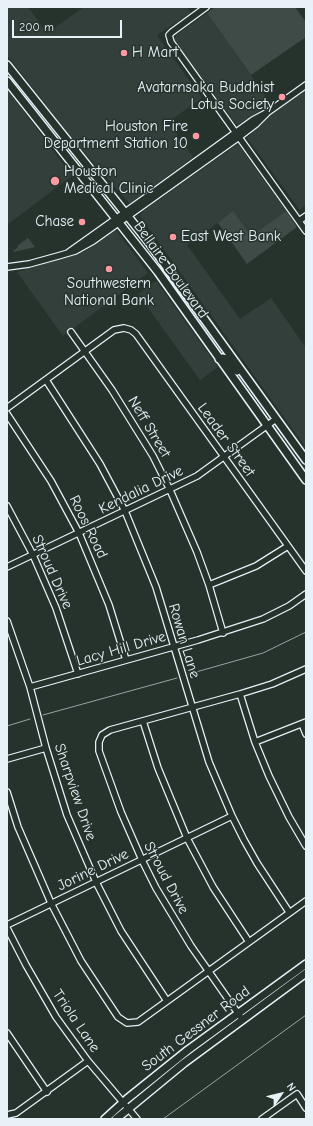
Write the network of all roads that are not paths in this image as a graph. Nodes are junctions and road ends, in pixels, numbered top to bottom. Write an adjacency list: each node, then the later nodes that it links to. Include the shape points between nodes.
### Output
1 (193, 7): 3 (street)
2 (206, 7): 3 (street)
3 (197, 13): 11 (street, via 172,32 169,39)
4 (7, 65): 8 (main road, Bellaire Boulevard)
5 (7, 81): 7 (main road, Bellaire Boulevard)
6 (306, 85): 11 (street)
7 (18, 95): 8 (main road, via 26,99 37,111); 9 (main road, Bellaire Boulevard)
8 (43, 111): 10 (main road, Bellaire Boulevard)
9 (34, 116): 10 (main road); 14 (main road, Bellaire Boulevard)
10 (56, 128): 12 (main road, Bellaire Boulevard)
11 (238, 135): 12 (street); 15 (street)
12 (126, 215): 14 (street); 17 (main road, Bellaire Boulevard)
13 (306, 216): 15 (street)
14 (118, 221): 18 (street, via 68,252 29,264); 19 (main road, Bellaire Boulevard)
15 (299, 221): 16 (street)
16 (306, 231)
17 (166, 266): 19 (main road); 23 (main road, Bellaire Boulevard)
18 (7, 267)
19 (158, 272): 20 (main road, Bellaire Boulevard)
20 (193, 322): 23 (main road, via 222,353); 24 (main road, Bellaire Boulevard)
21 (71, 332): 22 (street, Neff Street)
22 (86, 351): 26 (street); 31 (street, Leader Street, via 114,330 124,328 136,334); 34 (street, Neff Street, via 153,456)
23 (228, 351): 25 (main road, Bellaire Boulevard)
24 (219, 359): 25 (main road, via 227,359 237,371); 30 (main road, Bellaire Boulevard)
25 (243, 373): 29 (main road, Bellaire Boulevard)
26 (46, 380): 27 (street); 36 (street, Rowan Lane, via 100,464)
27 (7, 408)
28 (7, 414): 37 (street, Roos Road, via 51,481)
29 (276, 419): 30 (street, Kendalia Drive); 32 (main road, Bellaire Boulevard)
30 (267, 426): 31 (street, Kendalia Drive); 33 (main road, Bellaire Boulevard)
31 (224, 457): 34 (street, Kendalia Drive, via 197,476); 38 (street, Leader Street)
32 (306, 460)
33 (306, 480)
34 (170, 490): 36 (street, Kendalia Drive); 42 (street, Neff Street)
35 (7, 506): 39 (street, Stroud Drive)
36 (124, 511): 37 (street, Kendalia Drive); 46 (street, Rowan Lane, via 156,587)
37 (79, 533): 39 (street, Kendalia Drive); 47 (street, Roos Road, via 109,604)
38 (288, 546): 41 (street, Leader Street); 42 (street, via 256,566)
39 (33, 555): 40 (street, Kendalia Drive); 49 (street, Stroud Drive, via 56,608)
40 (7, 567)
41 (306, 571)
42 (209, 585): 45 (street, Neff Street)
43 (306, 594): 45 (street, Lacy Hill Drive, via 263,620)
44 (7, 621): 50 (street, Sharpview Drive)
45 (223, 633): 46 (street, Lacy Hill Drive)
46 (174, 647): 47 (street, Lacy Hill Drive); 52 (street, Rowan Lane)
47 (126, 660): 49 (street, Lacy Hill Drive)
48 (306, 669): 51 (street)
49 (78, 674): 50 (street, Lacy Hill Drive)
50 (30, 687): 57 (street, Sharpview Drive)
51 (240, 694): 52 (street); 56 (street)
52 (192, 708): 53 (street); 60 (street, Rowan Lane, via 209,762)
53 (143, 721): 61 (street, via 158,768); 63 (street, Stroud Drive, via 110,730 99,742 99,751 119,807)
54 (304, 723): 55 (street); 56 (street)
55 (306, 734)
56 (255, 742): 62 (street, via 284,807)
57 (46, 748): 58 (street); 64 (street, Sharpview Drive, via 67,815)
58 (7, 759)
59 (7, 792): 66 (street, via 18,827)
60 (232, 816): 61 (street, Jorine Drive); 67 (street, Rowan Lane, via 257,863)
61 (187, 838): 63 (street, Jorine Drive); 70 (street, via 213,886)
62 (306, 846)
63 (142, 860): 64 (street, Jorine Drive); 72 (street, Stroud Drive, via 174,920)
64 (96, 882): 66 (street, Jorine Drive); 74 (street, Sharpview Drive, via 122,930)
65 (306, 900): 67 (street)
66 (51, 903): 68 (street, Jorine Drive); 74 (street, via 85,967 118,1018 127,1023 138,1022)
67 (289, 912): 70 (street)
68 (7, 925)
69 (7, 928): 77 (street, Triola Lane, via 56,1017)
70 (249, 942): 72 (street)
71 (306, 964): 75 (main road, South Gessner Road)
72 (208, 972): 74 (street); 75 (street, Stroud Drive)
73 (306, 973): 75 (main road, South Gessner Road)
74 (167, 1001)
75 (240, 1016): 79 (main road, South Gessner Road)
76 (7, 1033): 78 (street)
77 (88, 1062): 78 (street); 79 (street, Triola Lane)
78 (47, 1092): 81 (street, via 16,1113)
79 (125, 1105): 82 (main road, South Gessner Road); 83 (main road, South Gessner Road); 84 (street, Triola Lane)
80 (306, 1108): 85 (street, via 297,1094)
81 (7, 1115)
82 (104, 1119)
83 (116, 1119)
84 (137, 1119)
85 (262, 1119)

